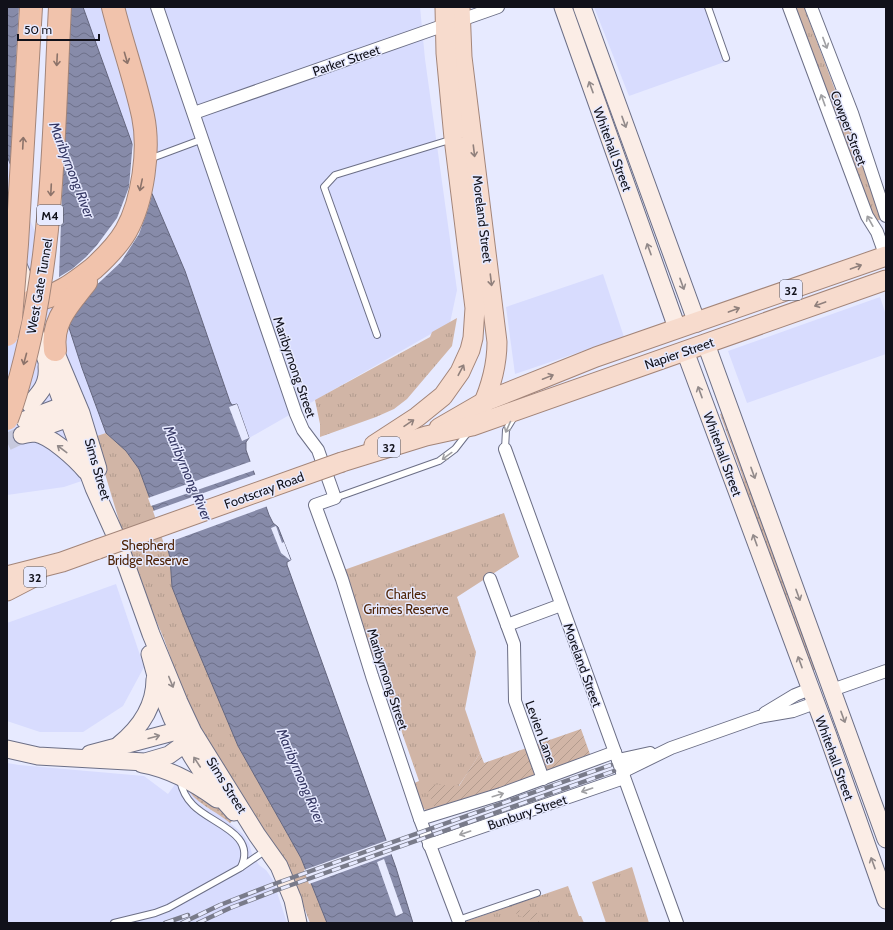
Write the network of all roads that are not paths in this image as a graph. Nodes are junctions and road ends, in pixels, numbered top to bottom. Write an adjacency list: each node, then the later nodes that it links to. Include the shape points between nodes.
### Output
1 (31, 7): 27 (highway, West Gate Tunnel / M4, one-way to 1, bridge, via 18,244)
2 (60, 7): 39 (highway, West Gate Tunnel / M4, one-way to 39, bridge, via 49,228 38,304 26,359)
3 (112, 7): 20 (highway, one-way to 20, via 143,116 146,138 142,184 134,211 126,230)
4 (157, 7): 14 (street, Maribyrnong Street)
5 (498, 7): 11 (street, Parker Street)
6 (563, 7): 26 (street, Whitehall Street, one-way to 6)
7 (582, 7): 25 (street, Whitehall Street, one-way to 25)
8 (708, 7): 13 (lane)
9 (789, 7): 21 (street, Cowper Street, one-way to 9, via 877,232 867,216)
10 (811, 7): 18 (street, Cowper Street, one-way to 18, via 852,113)
11 (453, 15): 12 (main road, Moreland Street); 14 (street, Parker Street); 15 (main road, Moreland Street, via 446,53)
12 (462, 57): 15 (main road, via 458,88 462,133); 33 (main road, Moreland Street, one-way to 33, via 497,342 496,368)
13 (726, 58)
14 (194, 114): 16 (street, Maribyrnong Street)
15 (454, 138): 28 (lane, via 335,175 324,187); 32 (main road, Moreland Street, one-way to 15, via 463,367 470,350 475,324 474,293)
16 (203, 139): 17 (lane); 45 (street, Maribyrnong Street, via 296,414 303,430 318,450)
17 (152, 158)
18 (886, 216)
19 (7, 240): 24 (street)
20 (110, 252): 24 (highway, via 77,280); 31 (highway, via 59,318 53,336)
21 (886, 256): 25 (main road, Napier Street / 32, one-way to 21)
22 (7, 272): 24 (street)
23 (886, 280): 29 (main road, Napier Street / 32, one-way to 29)
24 (34, 297): 31 (street)
25 (696, 323): 26 (main road, Napier Street / 32); 29 (main road, Whitehall Street)
26 (677, 328): 30 (main road, Whitehall Street); 33 (main road, Napier Street / 32, one-way to 26)
27 (7, 335)
28 (378, 335)
29 (706, 344): 30 (main road, Napier Street / 32); 34 (street, Whitehall Street)
30 (685, 351): 37 (main road, Napier Street / 32); 38 (street, Whitehall Street, one-way to 30)
31 (51, 357): 35 (street, via 46,382); 36 (street)
32 (438, 401): 43 (main road, Footscray Road, one-way to 32)
33 (484, 402): 40 (main road, Moreland Street); 41 (main road, Footscray Road / 32)
34 (728, 402): 38 (street); 56 (street, Whitehall Street, one-way to 56)
35 (30, 404)
36 (72, 409): 39 (street); 44 (street, Sims Street); 46 (street, Sims Street)
37 (522, 409): 40 (main road, Napier Street / 32); 42 (lane, Moreland Street, one-way to 42, via 507,428)
38 (706, 410): 57 (street, Whitehall Street, one-way to 38)
39 (18, 425): 44 (street, one-way to 39, via 68,453)
40 (472, 426): 41 (main road, Footscray Road / 32); 45 (lane, one-way to 45, via 455,449 439,461)
41 (426, 436): 43 (main road, Footscray Road / 32)
42 (505, 449): 52 (street, Moreland Street)
43 (348, 460): 47 (main road, Footscray Road / 32, bridge)
44 (90, 475): 46 (street, Sims Street)
45 (338, 497): 69 (street, Maribyrnong Street, via 315,505 342,579)
46 (117, 539): 51 (street, Sims Street)
47 (62, 562): 48 (main road, Footscray Road / 32); 50 (main road, Footscray Road / 32)
48 (7, 576)
49 (490, 579): 53 (street, Levien Lane)
50 (7, 591)
51 (137, 595): 55 (street, Sims Street); 58 (street, Sims Street, one-way to 58)
52 (561, 605): 53 (street); 62 (street, Moreland Street)
53 (507, 625): 67 (street, Levien Lane, via 514,644 515,701)
54 (886, 671): 56 (street, Bunbury Street)
55 (155, 673): 58 (street, Sims Street, via 162,696); 59 (street, via 154,694 146,713 129,736)
56 (832, 690): 57 (street, Bunbury Street); 71 (street, Whitehall Street, one-way to 71)
57 (813, 696): 60 (street, Bunbury Street, via 793,710 759,717); 76 (street, Whitehall Street, one-way to 57)
58 (188, 735): 59 (street, one-way to 58); 64 (street, via 162,758); 68 (street, Sims Street, one-way to 58, via 218,793); 70 (street, Sims Street)
59 (114, 748): 63 (street)
60 (671, 748): 62 (street, Bunbury Street); 65 (street, Bunbury Street)
61 (7, 749): 63 (street, via 38,756)
62 (616, 756): 65 (street, Moreland Street); 67 (street, Bunbury Street)
63 (76, 758): 64 (street)
64 (128, 762): 66 (street, via 145,764)
65 (623, 775): 72 (street, Bunbury Street, one-way to 72); 80 (street, Moreland Street)
66 (179, 776): 68 (street, via 194,783); 74 (lane, via 184,794 193,806 240,840 245,858)
67 (543, 779): 69 (street, Bunbury Street, one-way to 67)
68 (233, 811): 70 (street, Sims Street)
69 (420, 819): 72 (street, Maribyrnong Street)
70 (257, 835): 73 (street, Sims Street)
71 (886, 839)
72 (429, 845): 77 (street, Maribyrnong Street)
73 (268, 849): 74 (lane); 79 (street, Sims Street, via 280,866)
74 (240, 868): 78 (lane, via 168,908)
75 (536, 893): 77 (lane)
76 (886, 900)
77 (459, 921)
78 (114, 923)
79 (298, 923)
80 (677, 923)

